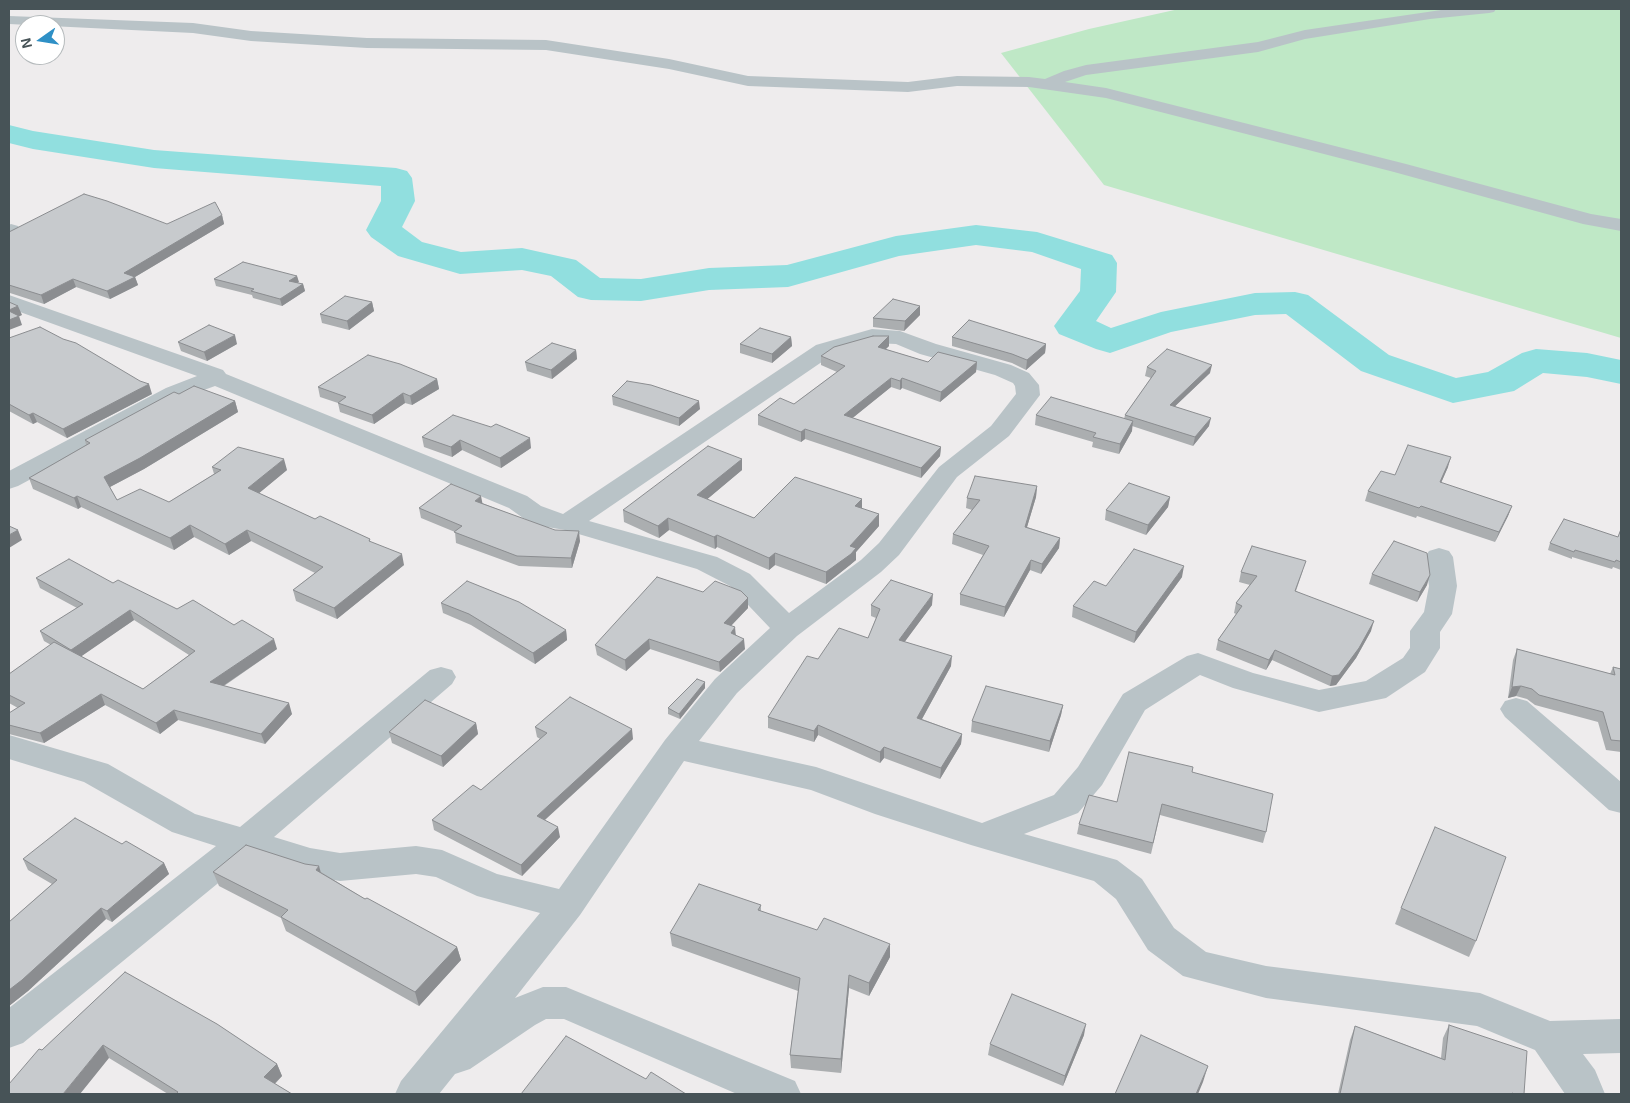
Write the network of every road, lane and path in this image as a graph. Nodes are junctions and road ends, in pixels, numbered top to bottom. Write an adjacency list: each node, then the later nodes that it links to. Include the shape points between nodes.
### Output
1 (1489, 9): 3 (street, via 1333,24 1258,47 1086,70)
2 (9, 20): 3 (street, via 193,28 250,36 367,43 546,45 669,64 748,81 908,88 957,81)
3 (1047, 85): 4 (street, via 1106,93 1188,113 1590,220)
4 (1621, 225)
5 (9, 301): 6 (street)
6 (63, 319): 7 (street); 8 (street, via 215,375)
7 (36, 330)
8 (214, 378): 9 (street, via 174,393); 10 (street, via 518,502 550,520)
9 (9, 481)
10 (568, 523): 12 (street, via 707,563 740,580); 12 (street, via 824,350 872,336 900,338 1021,378 1027,385 1028,395 1000,431 948,472 889,549 871,566)
11 (1439, 557): 18 (street, via 1443,586 1438,614 1425,631 1425,648 1414,665 1375,690 1319,702 1244,682 1198,663 1134,702 1090,776 1066,804)
12 (787, 629): 16 (street, via 726,686)
13 (440, 677): 19 (street)
14 (1516, 709): 17 (street)
15 (9, 747): 19 (street, via 96,773 184,823)
16 (676, 748): 18 (street, via 816,779); 20 (street)
17 (1621, 801)
18 (983, 836): 23 (street, via 1104,870 1129,889 1161,939 1196,965 1266,982 1480,1010)
19 (245, 842): 20 (street, via 310,862 340,867 416,860 442,864 490,886); 21 (street)
20 (567, 905): 24 (street)
21 (9, 1031)
22 (1621, 1036): 23 (street)
23 (1549, 1038): 26 (street, via 1581,1083)
24 (424, 1083): 25 (street, via 521,1013 543,1003 566,1004)
25 (781, 1094)
26 (1585, 1094)

